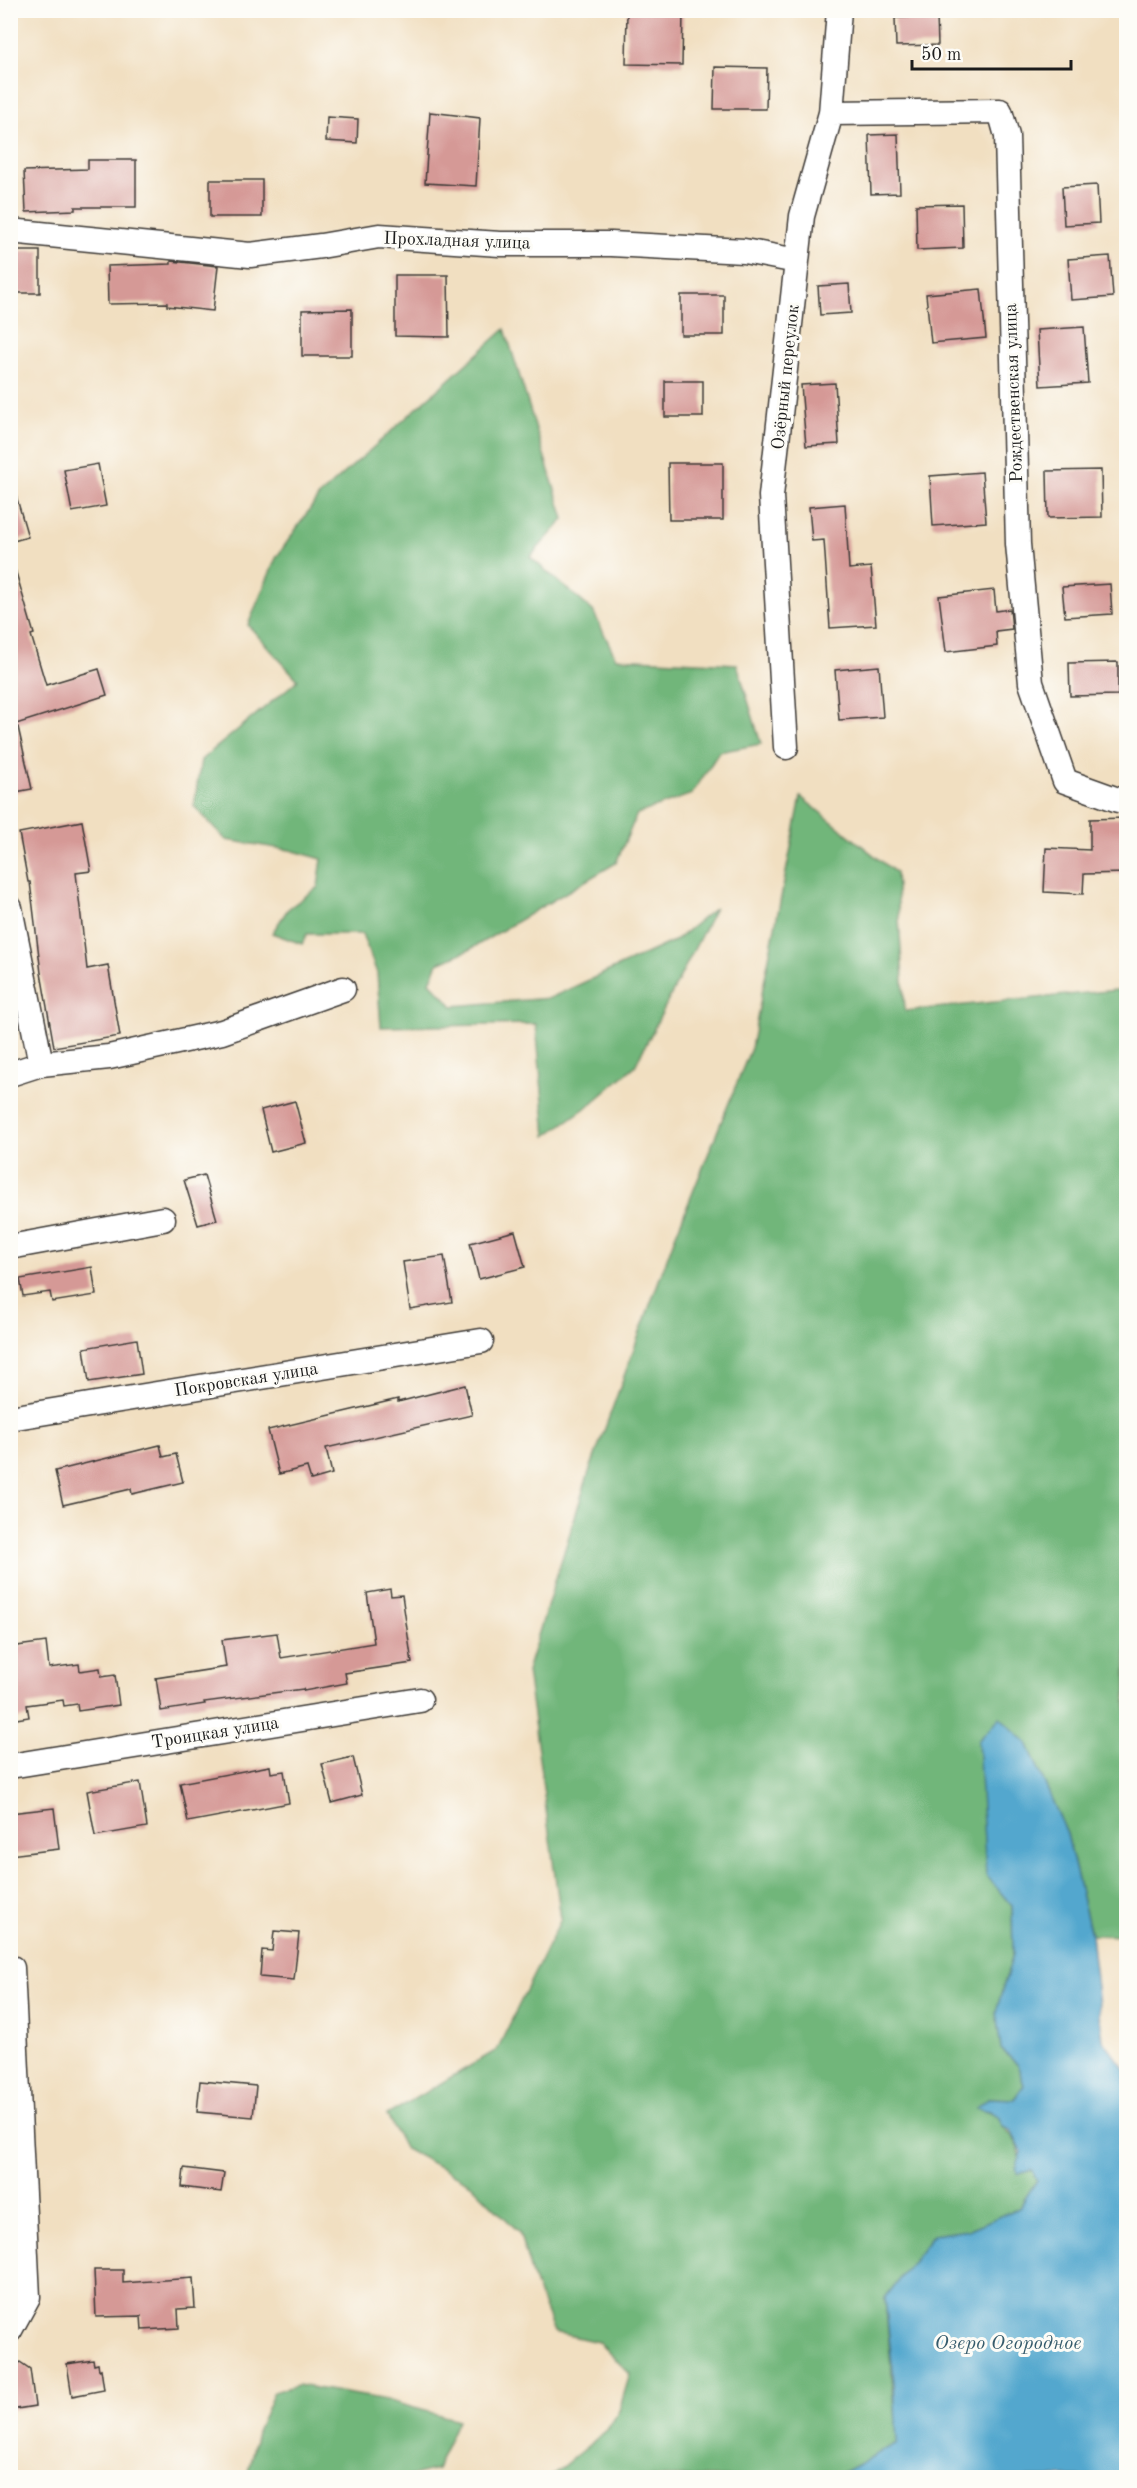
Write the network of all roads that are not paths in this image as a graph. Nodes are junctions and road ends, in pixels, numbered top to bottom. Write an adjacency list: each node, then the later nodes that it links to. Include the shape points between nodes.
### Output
1 (839, 10): 2 (street, Озёрный переулок)
2 (831, 113): 4 (street, Озёрный переулок, via 802,216); 6 (street, Рождественская улица, via 1000,111 1007,136 1018,544 1031,683 1065,781)
3 (10, 231): 4 (street, Прохладная улица, via 250,255 379,236 500,244 711,249)
4 (797, 261): 5 (street, Озёрный переулок, via 771,496)
5 (786, 747)
6 (1118, 800)
7 (10, 908): 9 (street)
8 (343, 989): 9 (street, via 222,1032 110,1057)
9 (41, 1064): 10 (street)
10 (10, 1074)
11 (163, 1219): 12 (street)
12 (10, 1247)
13 (481, 1341): 14 (street, Покровская улица)
14 (10, 1418)
15 (420, 1700): 16 (street, Троицкая улица)
16 (10, 1766)
17 (12, 1968): 18 (street, via 28,2297)
18 (10, 2330)

